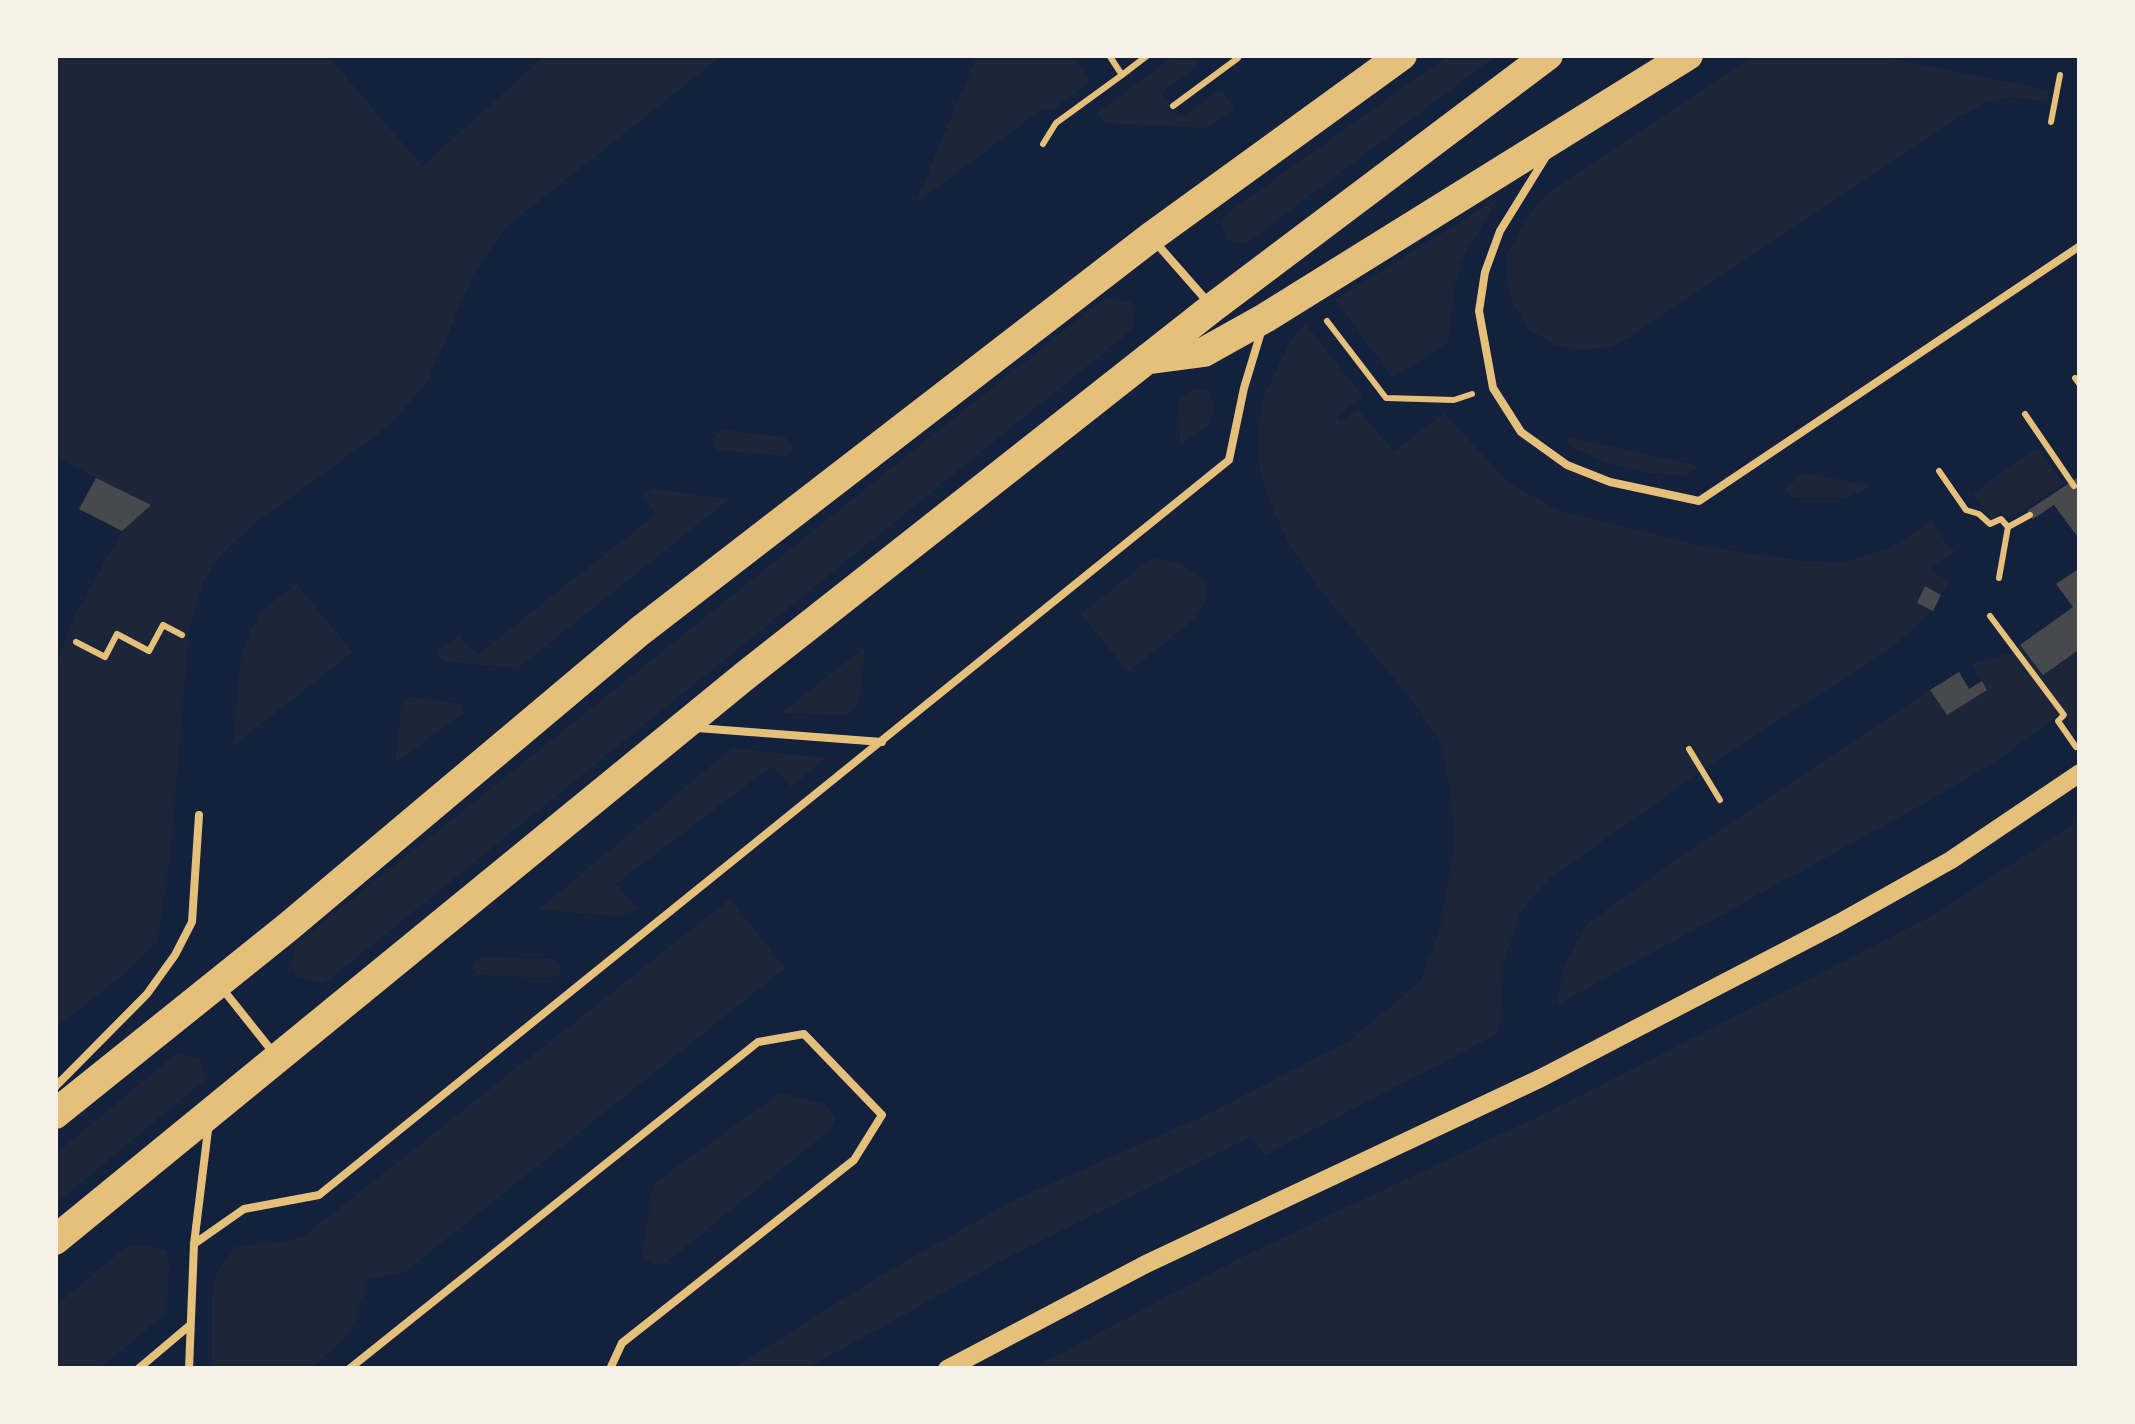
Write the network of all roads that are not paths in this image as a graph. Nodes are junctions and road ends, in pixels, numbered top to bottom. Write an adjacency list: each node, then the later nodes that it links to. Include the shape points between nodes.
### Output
1 (1402, 55): 5 (highway)
2 (1548, 55): 7 (highway)
3 (1688, 55): 4 (highway)
4 (1560, 135): 6 (lane, via 1500,231 1479,311 1492,388 1522,432 1567,465 1610,482 1699,500); 8 (highway)
5 (1150, 236): 7 (lane); 14 (highway, via 640,631)
6 (2080, 246)
7 (1212, 308): 9 (highway)
8 (1265, 318): 9 (highway, via 1204,352); 11 (lane, via 1230,460)
9 (1150, 358): 10 (highway)
10 (682, 727): 11 (lane); 15 (highway)
11 (884, 742): 20 (lane, via 319,1196 244,1210)
12 (2080, 772): 26 (street, via 1951,860 1839,923 1541,1078 1146,1264)
13 (199, 815): 16 (lane, via 192,922 147,994)
14 (217, 982): 15 (lane); 18 (highway)
15 (278, 1058): 17 (highway)
16 (55, 1088)
17 (210, 1113): 19 (highway); 20 (lane)
18 (55, 1114)
19 (55, 1240)
20 (194, 1244): 21 (lane)
21 (189, 1326): 22 (lane); 23 (lane)
22 (138, 1369)
23 (189, 1369)
24 (349, 1369): 25 (lane, via 758,1042 804,1034 882,1115 854,1160 622,1343)
25 (610, 1369)
26 (946, 1369)

